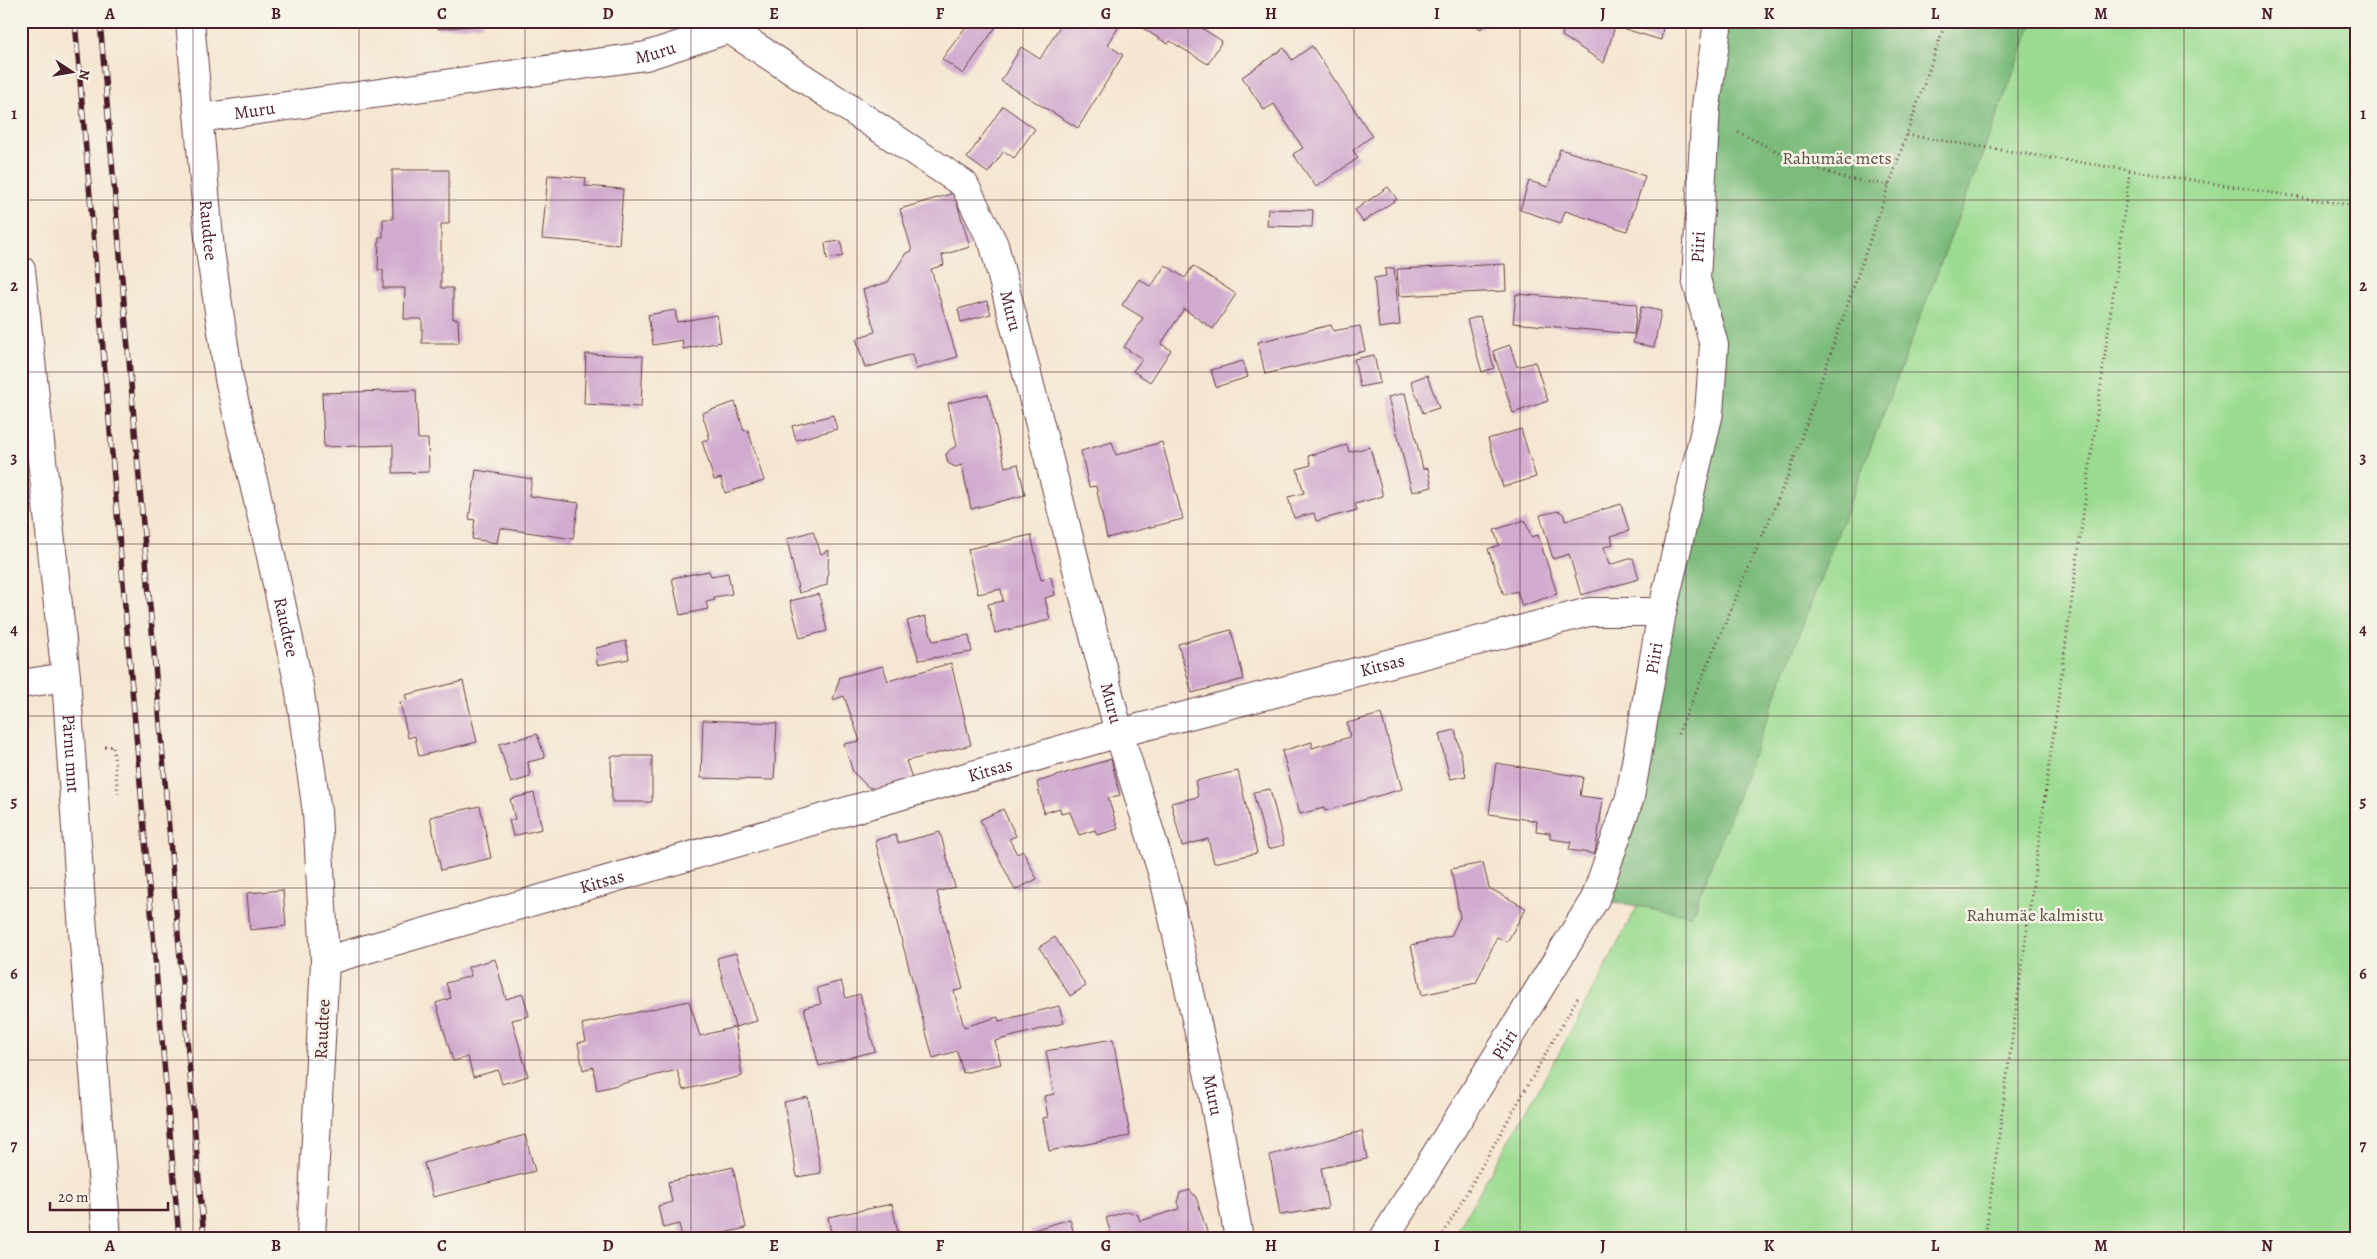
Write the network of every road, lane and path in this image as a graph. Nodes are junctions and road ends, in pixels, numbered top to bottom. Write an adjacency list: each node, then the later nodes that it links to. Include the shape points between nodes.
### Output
1 (190, 21): 5 (street, Raudtee)
2 (1718, 21): 6 (street, Piiri)
3 (1946, 21): 7 (path)
4 (731, 25): 5 (street, Muru, via 646,56); 15 (street, Muru, via 964,184 994,245)
5 (200, 118): 17 (street, Raudtee, via 210,250 228,379 299,686 317,812)
6 (1705, 119): 9 (path, via 1732,128 1788,157 1847,179); 12 (street, Piiri, via 1696,279 1714,345 1711,384 1708,413)
7 (1907, 135): 8 (path); 9 (path)
8 (2130, 170): 10 (path); 24 (path)
9 (1890, 185): 16 (path, via 1789,473)
10 (2356, 206)
11 (21, 270): 13 (street, Pärnu mnt)
12 (1662, 612): 15 (street, Kitsas, via 1589,612); 22 (street, Piiri, via 1630,797 1595,899)
13 (66, 677): 14 (street); 19 (street, Pärnu mnt)
14 (21, 684)
15 (1119, 733): 17 (street, Kitsas); 21 (street, Muru, via 1164,878 1213,1094)
16 (1675, 742)
17 (325, 961): 20 (street, Raudtee)
18 (1578, 996): 23 (path)
19 (107, 1238)
20 (311, 1238)
21 (1239, 1238)
22 (1384, 1238)
23 (1441, 1238)
24 (1985, 1238)

